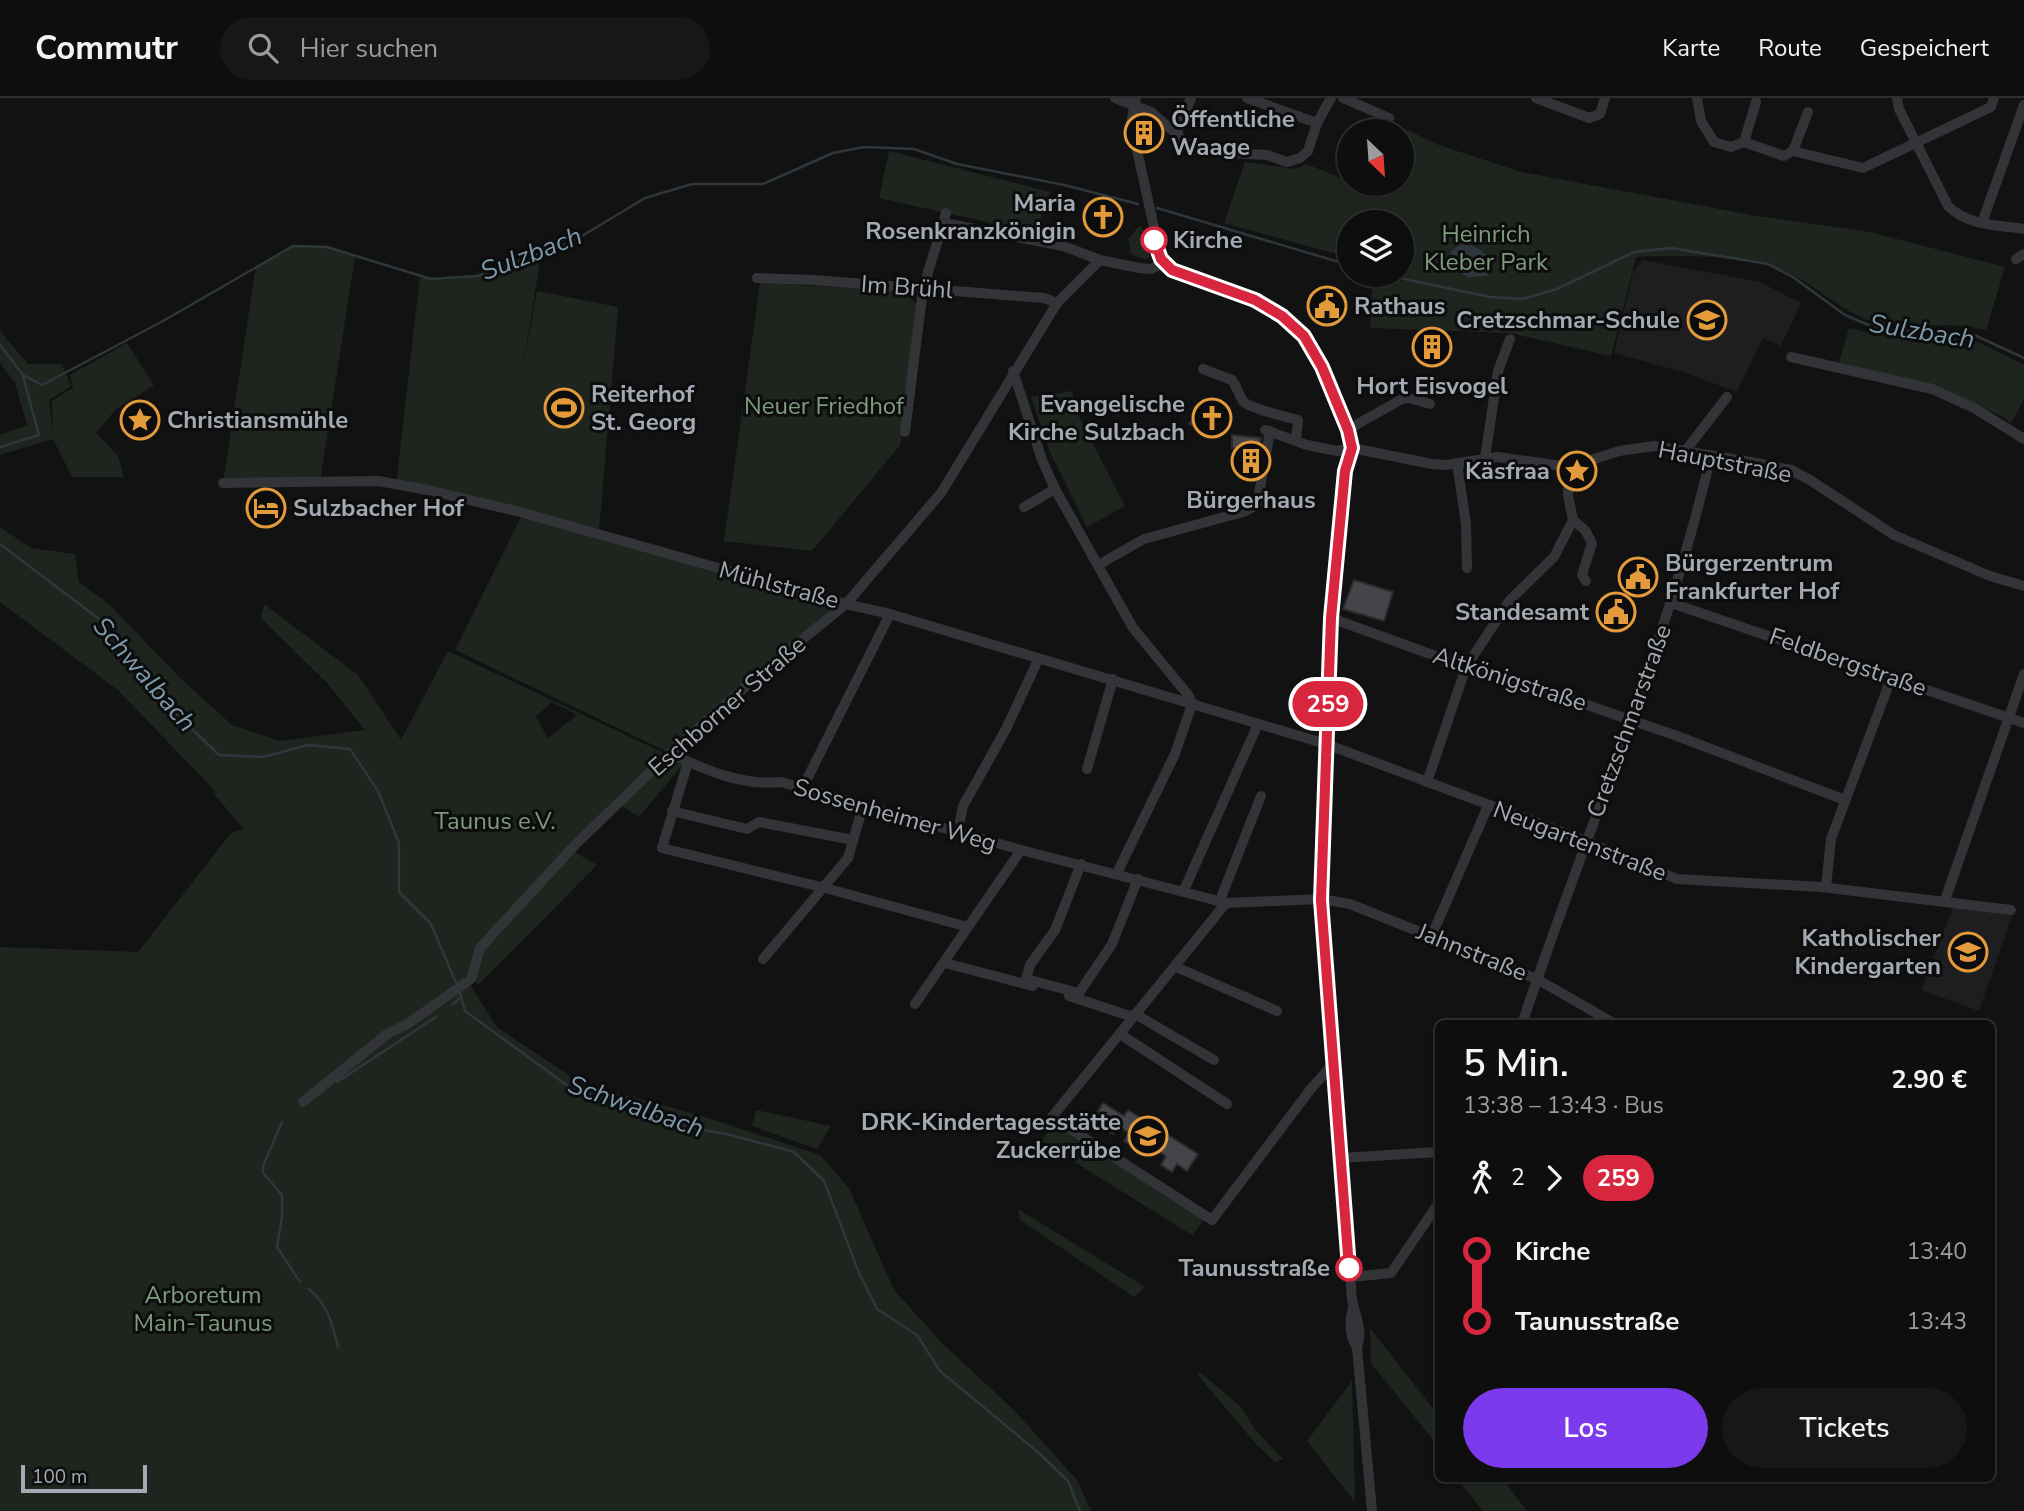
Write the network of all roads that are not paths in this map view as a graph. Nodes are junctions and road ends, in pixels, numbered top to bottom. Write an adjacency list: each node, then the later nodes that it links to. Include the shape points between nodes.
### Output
1 (1115, 98): 11 (street)
2 (1191, 98): 17 (street)
3 (1247, 98): 16 (street)
4 (1331, 98): 16 (street)
5 (1343, 98): 15 (street)
6 (1536, 98): 7 (street, via 1589,118 1600,114)
7 (1605, 98)
8 (1697, 98): 18 (street, via 1702,121 1714,142 1731,147)
9 (1897, 98): 19 (street)
10 (1994, 98): 19 (street, via 1991,107)
11 (1134, 102): 17 (street); 24 (street, via 1133,139 1154,240)
12 (1755, 102): 18 (street)
13 (2024, 105): 21 (street)
14 (1808, 112): 20 (street)
15 (1389, 118)
16 (1317, 123): 17 (street, via 1308,151 1287,162 1261,155 1196,151)
17 (1176, 135)
18 (1744, 142): 20 (street, via 1784,156)
19 (1915, 143): 20 (street, via 1863,168); 21 (street, via 1948,206 1961,217)
20 (1793, 151)
21 (1982, 223): 22 (street)
22 (2024, 229)
23 (1100, 260): 24 (street, via 1151,269); 26 (street, via 1063,246 945,218); 27 (street, Eschborner Straße)
24 (1164, 263): 34 (street, via 1181,274 1255,300 1292,323 1317,356)
25 (757, 278): 26 (street, Im Brühl)
26 (923, 289): 27 (street, Im Brühl, via 1044,298); 35 (street)
27 (1057, 303): 31 (street, Eschborner Straße)
28 (1510, 339): 41 (street, via 1498,371)
29 (1791, 358): 36 (street, via 1932,389)
30 (1203, 369): 37 (street, via 1232,380 1251,407 1298,421)
31 (1013, 371): 45 (street); 53 (street, Eschborner Straße, via 941,493)
32 (1727, 397): 39 (street)
33 (1430, 404): 34 (street, via 1402,399)
34 (1348, 430): 38 (street)
35 (905, 432)
36 (2024, 439)
37 (1296, 440): 38 (street, Hauptstraße, via 1337,451); 48 (street, Hauptstraße, via 1268,431 1256,505 1144,540)
38 (1352, 448): 42 (street, Hauptstraße, via 1423,463); 55 (street, via 1345,471)
39 (1686, 450): 40 (street, Hauptstraße); 43 (street, Hauptstraße, via 1645,447)
40 (1711, 455): 51 (street, Hauptstraße, via 1791,470 1894,535 1981,573); 52 (street, Cretzschmarstraße)
41 (1485, 458): 42 (street, Hauptstraße); 43 (street, Hauptstraße)
42 (1457, 463): 49 (street)
43 (1569, 467): 47 (street)
44 (223, 482): 53 (street, Mühlstraße, via 378,481 428,490)
45 (1055, 489): 46 (street); 48 (street)
46 (1024, 507)
47 (1573, 520): 50 (street, via 1592,543 1582,575); 57 (street, via 1554,557 1510,600)
48 (1098, 565): 61 (street, via 1133,628)
49 (1467, 568)
50 (1586, 581)
51 (2024, 586)
52 (1671, 603): 59 (street, Feldbergstraße); 63 (street, Cretzschmarstraße)
53 (846, 604): 54 (street, Mühlstraße); 67 (street, Eschborner Straße)
54 (890, 614): 56 (street, Mühlstraße); 70 (street)
55 (1331, 618): 57 (street, Altkönigstraße); 66 (street)
56 (1038, 660): 60 (street, Mühlstraße); 77 (street, via 962,806)
57 (1466, 667): 63 (street, Altkönigstraße); 71 (street)
58 (2024, 674): 62 (street)
59 (1892, 676): 62 (street, Feldbergstraße); 73 (street)
60 (1113, 679): 61 (street, Mühlstraße); 69 (street)
61 (1192, 704): 65 (street, Mühlstraße); 82 (street, via 1175,754)
62 (2009, 718): 64 (street, Feldbergstraße); 88 (street)
63 (1631, 719): 73 (street, Altkönigstraße); 79 (street, Cretzschmarstraße)
64 (2024, 723)
65 (1258, 724): 66 (street, Mühlstraße); 86 (street)
66 (1326, 744): 71 (street, Neugartenstraße); 87 (street)
67 (670, 753): 68 (street, Sossenheimer Weg); 105 (street, Eschborner Straße, via 575,845 480,948 471,979 387,1034)
68 (688, 762): 74 (street, Sossenheimer Weg, via 759,784 781,782); 76 (street)
69 (1087, 769)
70 (808, 777)
71 (1427, 782): 75 (street, Neugartenstraße)
72 (1261, 796): 89 (street)
73 (1845, 800): 84 (street, via 1831,838)
74 (863, 806): 78 (street); 80 (street, Sossenheimer Weg)
75 (1488, 806): 79 (street, Neugartenstraße); 92 (street)
76 (672, 811): 78 (street, via 747,829 759,822); 85 (street, via 662,848)
77 (960, 821)
78 (853, 840): 85 (street, via 848,858)
79 (1586, 841): 84 (street, Neugartenstraße, via 1677,879); 96 (street, Cretzschmarstraße)
80 (1021, 850): 81 (street, Sossenheimer Weg); 91 (street)
81 (1081, 864): 82 (street, Sossenheimer Weg); 83 (street, via 1055,930 1030,965 1027,979 1079,993 1112,944)
82 (1117, 873): 83 (street, Sossenheimer Weg)
83 (1138, 879): 86 (street, Sossenheimer Weg)
84 (1826, 887): 88 (street, Neugartenstraße)
85 (825, 888): 91 (street); 93 (street)
86 (1184, 890): 89 (street, Sossenheimer Weg)
87 (1321, 900): 89 (street, Sossenheimer Weg); 92 (street, Jahnstraße, via 1350,904); 104 (street)
88 (1945, 900): 90 (street, Neugartenstraße)
89 (1223, 902): 95 (street)
90 (2011, 910)
91 (968, 927): 94 (street)
92 (1432, 935): 96 (street, Jahnstraße)
93 (763, 959)
94 (945, 963): 97 (street); 99 (street)
95 (1176, 967): 98 (street); 99 (street)
96 (1537, 979): 100 (street, Cretzschmarstraße); 101 (street, Jahnstraße)
97 (915, 1004)
98 (1277, 1011)
99 (1134, 1015): 102 (street); 103 (street)
100 (1523, 1020)
101 (1608, 1020)
102 (1120, 1034): 104 (street, via 1052,1117 1212,1220); 106 (street)
103 (1214, 1060)
104 (1332, 1065): 108 (street)
105 (303, 1102)
106 (1227, 1104)
107 (1435, 1152): 108 (street)
108 (1341, 1158): 110 (street)
109 (1435, 1208): 110 (street, via 1391,1273)
110 (1351, 1277): 111 (street, via 1360,1337)
111 (1372, 1511)

